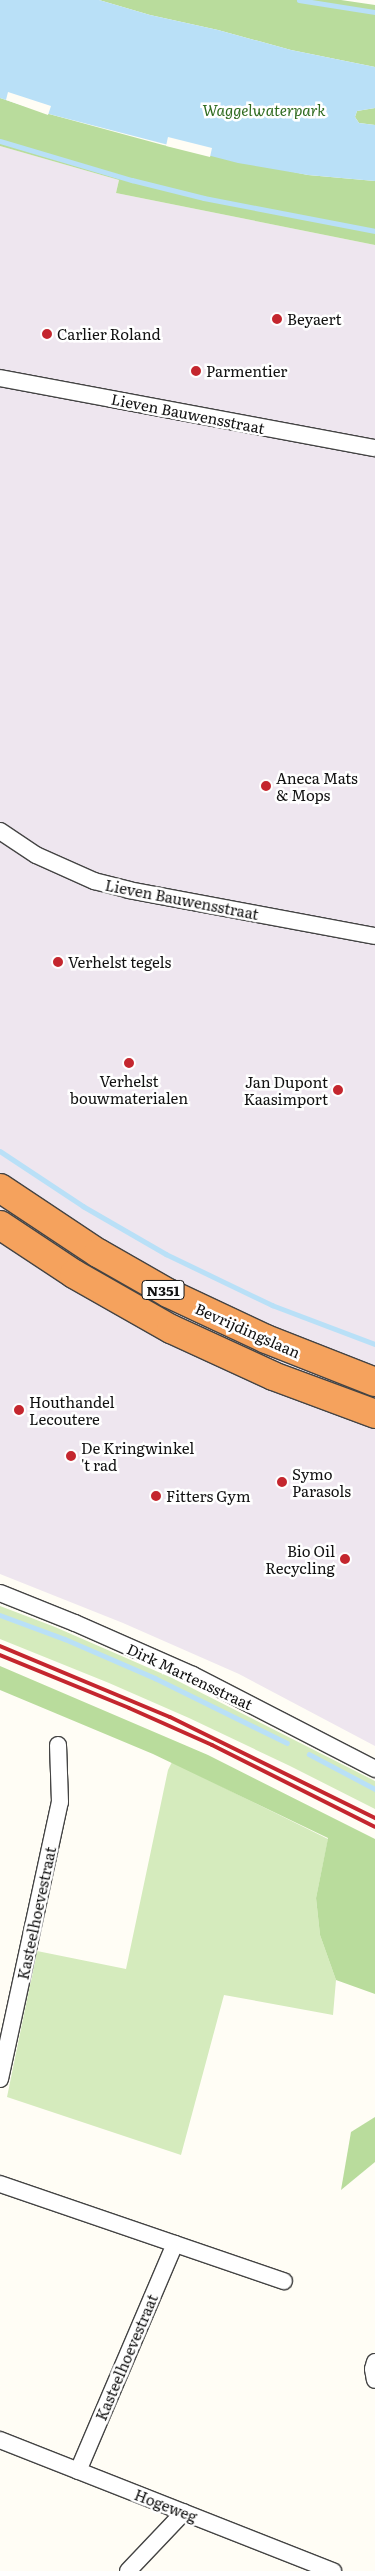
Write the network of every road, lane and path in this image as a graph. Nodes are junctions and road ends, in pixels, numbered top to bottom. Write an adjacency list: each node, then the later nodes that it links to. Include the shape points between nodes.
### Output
1 (0, 378): 2 (street, Lieven Bauwensstraat)
2 (375, 448)
3 (0, 831): 4 (street, Lieven Bauwensstraat, via 36,856 94,881)
4 (375, 936)
5 (0, 1188): 7 (highway, Bevrijdingslaan / N351, via 98,1253 168,1293)
6 (0, 1224): 10 (highway, Bevrijdingslaan / N351, via 74,1274 172,1329 273,1376)
7 (338, 1369): 8 (highway); 9 (highway, Bevrijdingslaan / N351)
8 (375, 1370)
9 (375, 1382)
10 (375, 1414)
11 (0, 1594): 13 (street, Dirk Martensstraat, via 193,1675)
12 (58, 1745): 14 (street, Kasteelhoevestraat, via 60,1802)
13 (375, 1769)
14 (0, 2079)
15 (0, 2184): 16 (street)
16 (175, 2244): 17 (street); 21 (street, Kasteelhoevestraat)
17 (284, 2281)
18 (375, 2362): 19 (street)
19 (375, 2380)
20 (0, 2440): 21 (street, Hogeweg)
21 (78, 2470): 22 (street, Hogeweg)
22 (184, 2512): 23 (street); 24 (street, Hogeweg)
23 (128, 2571)
24 (333, 2571)

